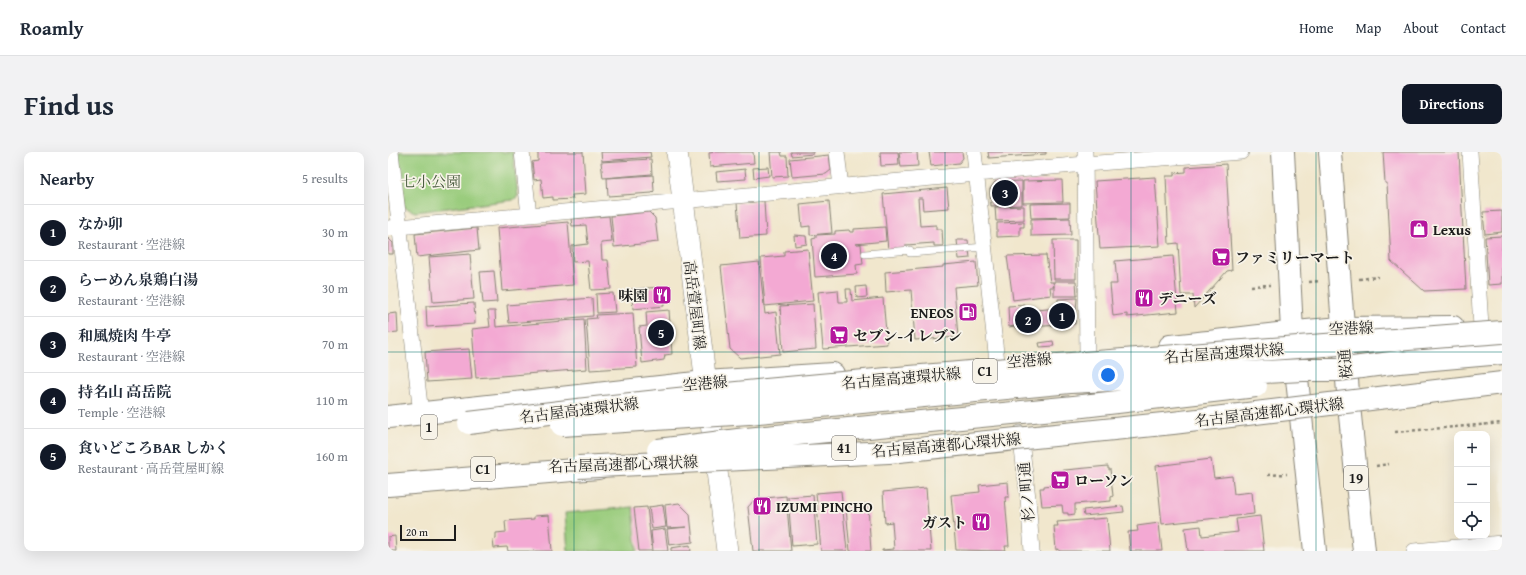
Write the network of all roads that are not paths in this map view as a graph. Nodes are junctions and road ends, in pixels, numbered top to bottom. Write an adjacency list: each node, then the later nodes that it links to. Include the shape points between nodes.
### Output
1 (391, 152): 15 (street)
2 (522, 152): 14 (street)
3 (677, 152): 13 (street, 高岳萱屋町線)
4 (837, 152): 12 (street)
5 (974, 152): 11 (street)
6 (1241, 152): 10 (street)
7 (1283, 152): 21 (main road)
8 (1330, 152): 20 (main road, 桜通 / 19)
9 (1470, 152): 19 (street)
10 (1085, 158): 11 (street); 24 (street)
11 (977, 175): 12 (street); 16 (street)
12 (841, 187): 13 (street)
13 (682, 201): 14 (street); 27 (street, 高岳萱屋町線)
14 (529, 214): 15 (street)
15 (394, 228): 32 (street)
16 (985, 247): 17 (lane); 25 (street)
17 (865, 254)
18 (1502, 325): 19 (main road, 空港線)
19 (1481, 326): 20 (main road, 空港線)
20 (1342, 328): 21 (main road, 空港線); 30 (main road, 桜通 / 19)
21 (1292, 331): 24 (main road, 空港線); 31 (main road)
22 (1502, 332): 34 (main road, 名古屋高速環状線 / C1, bridge, via 884,379 708,395)
23 (1502, 353): 26 (main road, bridge)
24 (1087, 355): 25 (main road, 空港線)
25 (997, 362): 27 (main road, 空港線)
26 (1338, 370): 34 (main road, bridge, via 1070,382 750,413 589,423 494,428); 38 (main road, bridge, via 1309,381 596,457)
27 (705, 382): 32 (main road, 空港線); 37 (street, 高岳萱屋町線)
28 (1502, 384): 38 (main road, 名古屋高速都心環状線 / C1, bridge, via 1173,423 889,452)
29 (1502, 393): 30 (main road)
30 (1348, 406): 31 (main road, 41); 45 (main road, 桜通 / 19)
31 (1299, 410): 36 (main road, 41); 44 (main road)
32 (421, 414): 33 (main road, 空港線)
33 (388, 417)
34 (469, 423): 35 (main road, 1)
35 (388, 432)
36 (1020, 433): 37 (main road, 41); 43 (street, 杉ノ町通)
37 (716, 458): 40 (main road, 41); 42 (street, 高岳萱屋町線)
38 (578, 467): 39 (main road, 名古屋高速都心環状線 / C1)
39 (388, 471)
40 (388, 485)
41 (1502, 542): 46 (street)
42 (726, 551)
43 (1032, 551)
44 (1315, 551)
45 (1364, 551)
46 (1414, 551)

